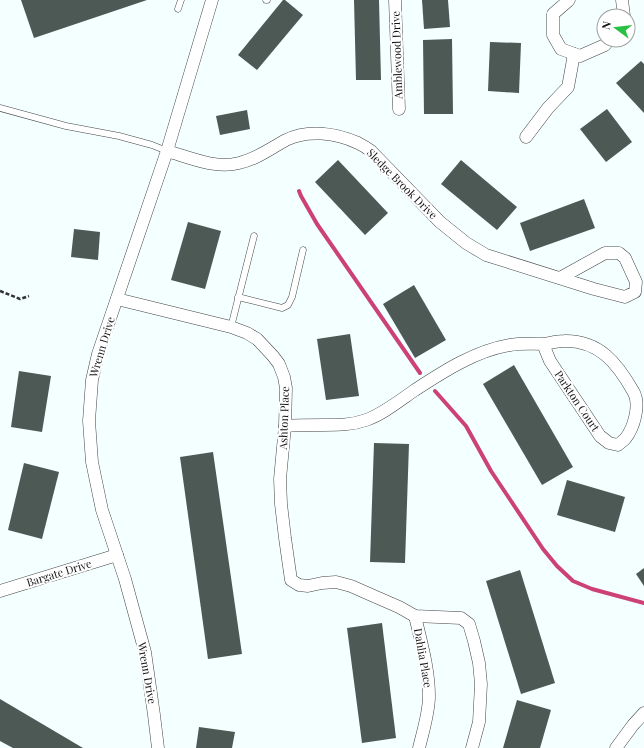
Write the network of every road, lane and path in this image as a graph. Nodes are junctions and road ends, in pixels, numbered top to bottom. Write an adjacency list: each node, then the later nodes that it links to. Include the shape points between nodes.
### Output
1 (181, 0): 5 (lane)
2 (212, 0): 11 (street, Wrenn Drive)
3 (395, 0): 9 (street, Amblewood Drive)
4 (569, 0): 7 (street, via 553,14 553,35 561,49)
5 (178, 9)
6 (598, 48): 7 (street, via 580,56)
7 (574, 54): 10 (street, via 568,87)
8 (0, 108): 11 (lane, via 66,126 119,136)
9 (399, 109)
10 (526, 137)
11 (167, 151): 14 (street, Sledge Brook Drive, via 212,164 226,165 255,158 299,135 318,133 340,137 371,151 440,222 466,243 486,255); 18 (street, Wrenn Drive)
12 (254, 236): 17 (lane)
13 (303, 250): 17 (lane, via 288,305 282,308)
14 (560, 278): 14 (street, Sledge Brook Drive, via 625,297 635,292 636,282 625,258 619,253 605,253)
15 (0, 291): 16 (path, via 20,300)
16 (29, 296)
17 (238, 297): 19 (lane)
18 (117, 299): 19 (street, Ashton Place); 22 (street, Wrenn Drive, via 92,380 89,421 92,462 102,510)
19 (231, 327): 21 (street, Ashton Place, via 257,339 279,364 286,388)
20 (543, 344): 20 (street, Parkton Court, via 582,342 605,354 618,368 635,394 637,407 632,428 625,440 618,445 609,443 600,436 550,361); 21 (street, Parkton Court, via 510,345 469,358 367,420 352,424)
21 (285, 426): 23 (street, Ashton Place, via 280,479 281,504)
22 (117, 555): 24 (street, Bargate Drive); 27 (street, Wrenn Drive, via 145,652)
23 (292, 580): 25 (street, Dahlia Place, via 299,585 308,586 322,582 351,586)
24 (0, 591)
25 (415, 616): 28 (street, Dahlia Place, via 426,667 429,696); 29 (street, Dahlia Place, via 461,618 469,624 479,663 481,684 479,722)
26 (644, 713): 30 (street)
27 (158, 748)
28 (419, 748)
29 (472, 748)
30 (616, 748)

